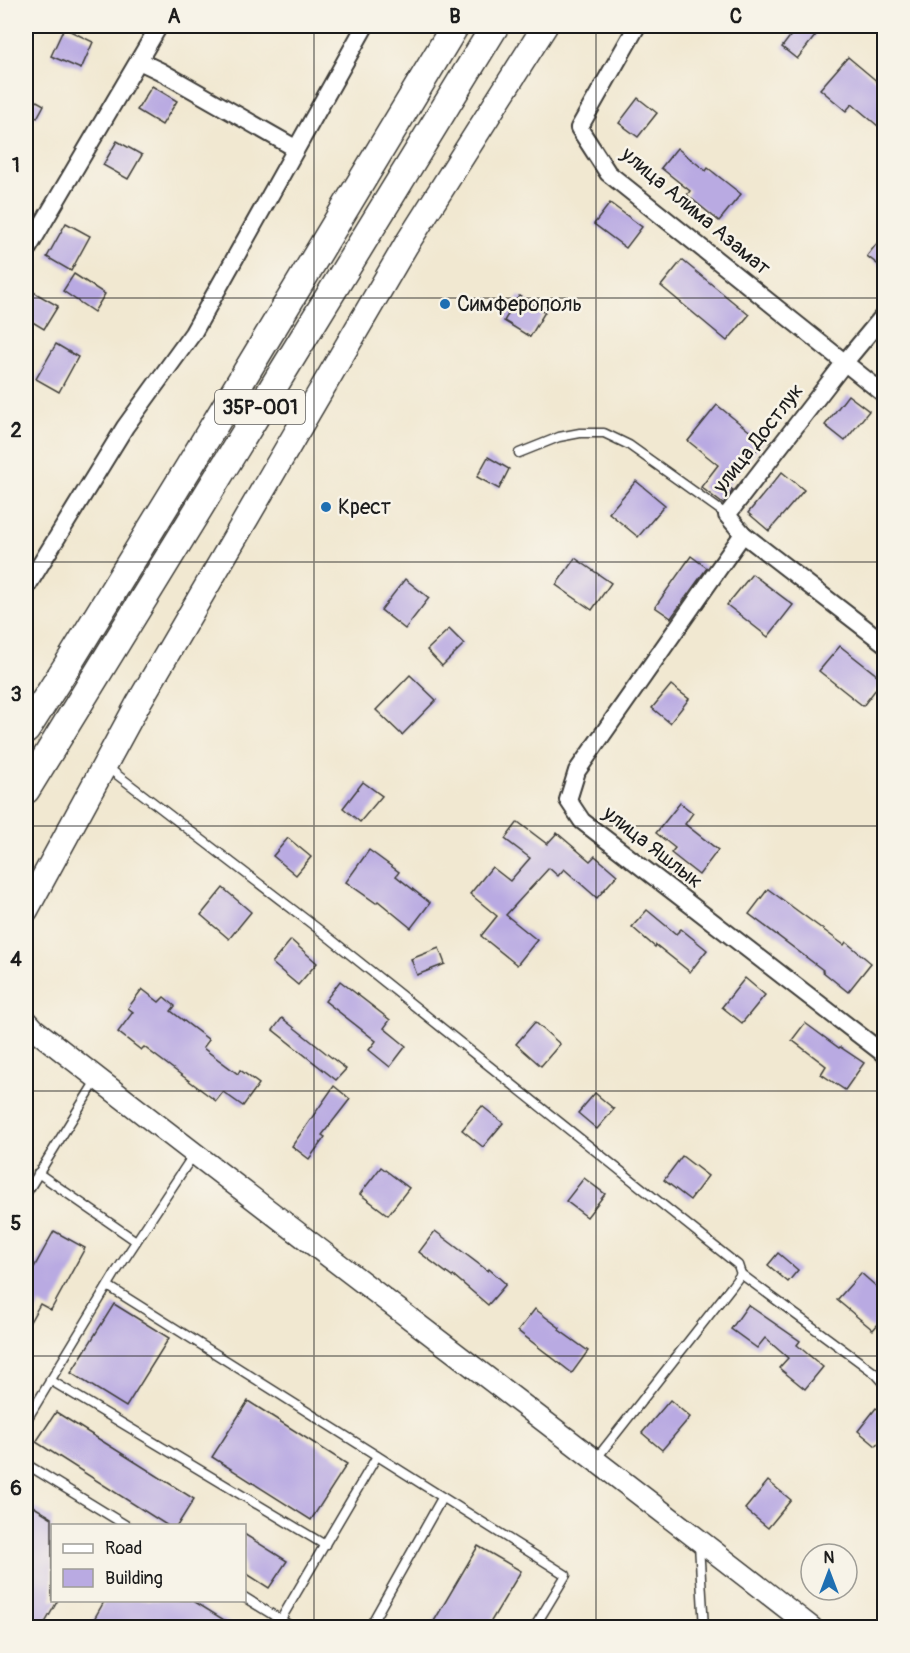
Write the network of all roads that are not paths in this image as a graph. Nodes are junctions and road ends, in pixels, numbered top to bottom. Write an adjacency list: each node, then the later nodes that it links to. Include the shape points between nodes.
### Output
1 (159, 26): 7 (street)
2 (365, 26): 8 (street)
3 (455, 26): 18 (main road, 35Р-001)
4 (495, 26): 20 (main road, 35Р-001)
5 (545, 26): 19 (main road, via 405,245)
6 (637, 26): 11 (street, улица Алима Азамат, via 579,128 608,173)
7 (139, 61): 8 (street); 9 (street)
8 (295, 148): 16 (street, via 193,333 125,427)
9 (26, 252)
10 (885, 315): 11 (street, улица Достлук)
11 (845, 362): 12 (street, улица Алима Азамат); 14 (street, улица Достлук)
12 (885, 394)
13 (519, 453): 14 (lane, via 559,437 603,433 629,445)
14 (727, 515): 15 (street, улица Достлук)
15 (743, 534): 17 (street, улица Достлук); 23 (street, улица Яшлык, via 577,771 568,800 582,821)
16 (26, 588)
17 (885, 643)
18 (26, 730)
19 (105, 765): 21 (main road); 29 (lane, via 317,928 729,1257)
20 (26, 790)
21 (26, 910)
22 (26, 1020): 24 (street)
23 (885, 1054)
24 (97, 1079): 25 (street); 26 (lane)
25 (194, 1154): 28 (lane); 35 (street)
26 (38, 1173): 27 (lane); 28 (lane)
27 (26, 1194)
28 (136, 1241): 30 (lane)
29 (741, 1274): 32 (lane); 35 (lane)
30 (108, 1286): 31 (lane); 34 (lane)
31 (50, 1380): 33 (lane); 40 (lane)
32 (885, 1383)
33 (26, 1421)
34 (377, 1456): 37 (lane); 40 (lane)
35 (596, 1459): 39 (street)
36 (26, 1464): 38 (lane)
37 (442, 1497): 44 (lane); 45 (lane, via 566,1575)
38 (124, 1524)
39 (699, 1539): 46 (lane); 47 (street)
40 (325, 1545): 42 (lane)
41 (246, 1598): 42 (lane)
42 (281, 1619): 43 (lane)
43 (294, 1628)
44 (369, 1628)
45 (534, 1628)
46 (704, 1628)
47 (812, 1628)

